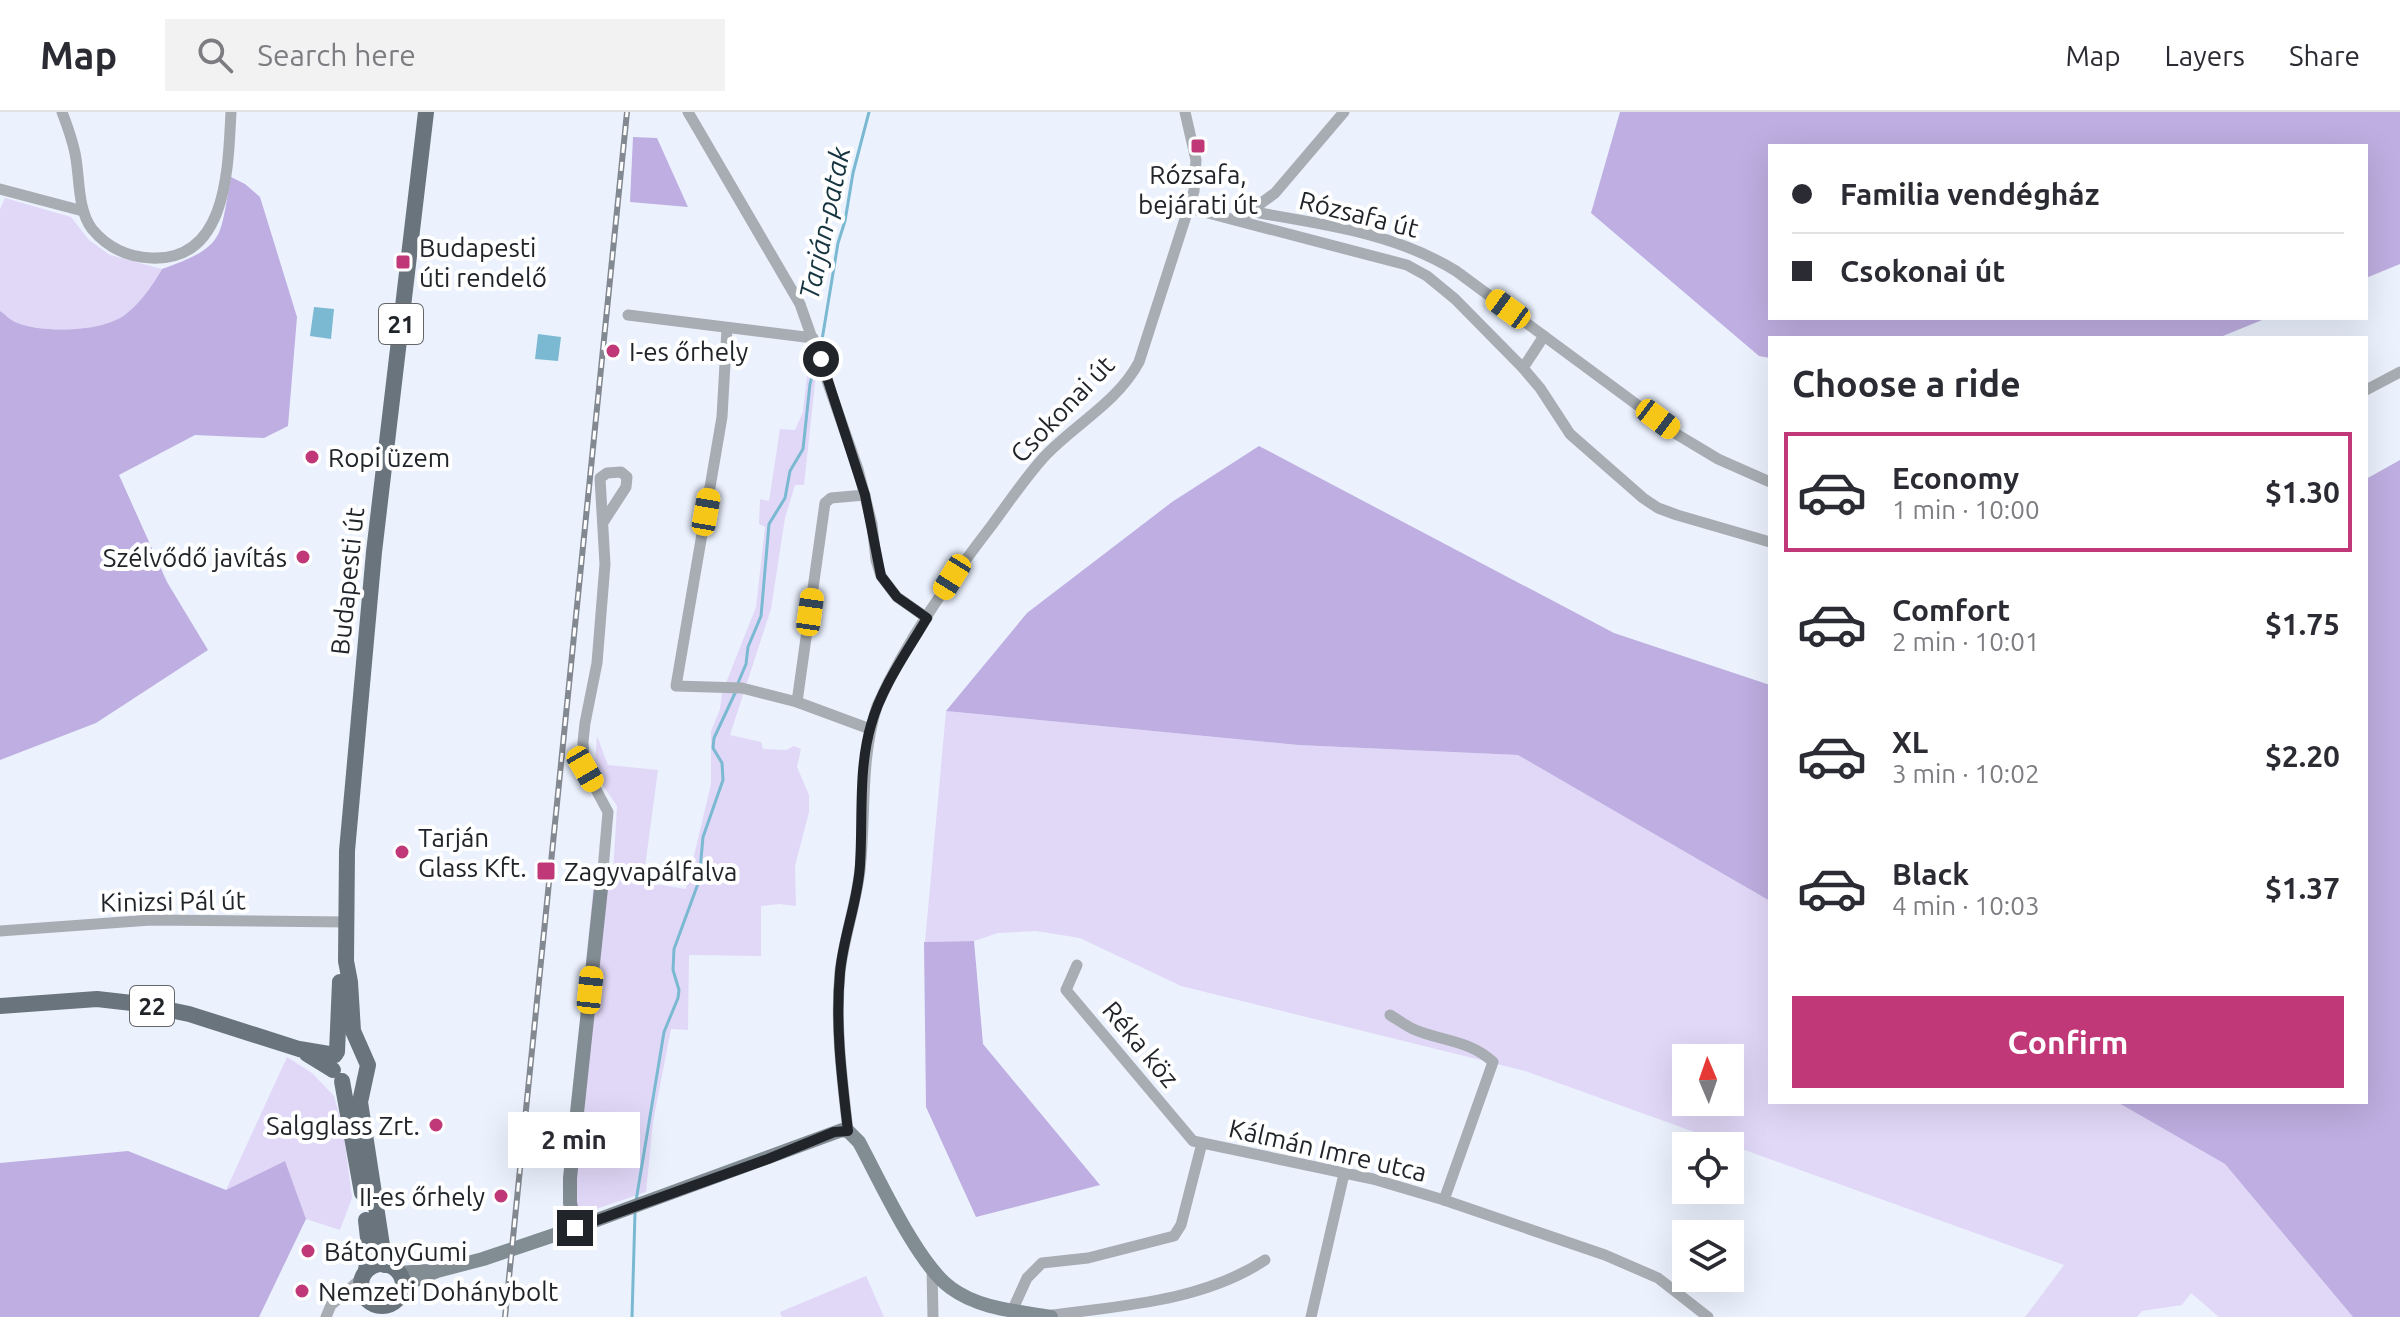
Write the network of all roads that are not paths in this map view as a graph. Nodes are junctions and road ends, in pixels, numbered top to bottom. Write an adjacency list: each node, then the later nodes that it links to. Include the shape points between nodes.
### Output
1 (62, 112): 9 (street, via 75,153)
2 (231, 112): 9 (street, via 222,194 214,224 200,242 164,258 130,255 109,245)
3 (426, 112): 27 (main road, Budapesti út / 21, via 360,689)
4 (688, 112): 15 (street, via 778,262)
5 (1185, 112): 8 (street, Csokonai út, via 1196,160)
6 (1344, 112): 10 (street, via 1275,193)
7 (0, 189): 9 (street)
8 (1189, 208): 11 (street, Rózsafa út); 23 (street, Csokonai út, via 1134,371 1108,403 1034,469)
9 (83, 211)
10 (1248, 211): 11 (street); 14 (street, Rózsafa út, via 1376,235 1412,247 1456,271)
11 (1239, 222): 16 (street, Rózsafa út, via 1407,265 1455,299)
12 (628, 315): 13 (street)
13 (727, 328): 15 (street); 24 (street, via 722,417 676,686 738,687)
14 (1544, 336): 16 (street); 19 (street, Rózsafa út, via 1678,435)
15 (815, 343): 20 (street)
16 (1523, 368): 22 (street, Rózsafa út, via 1570,434 1643,498 1677,515)
17 (2400, 372): 18 (street)
18 (2368, 389)
19 (1768, 481)
20 (865, 495): 23 (street, via 881,576 897,597); 24 (street, via 825,503)
21 (604, 521): 26 (street, via 597,663 583,742 585,769 608,812)
22 (1768, 541)
23 (927, 618): 25 (street, Csokonai út, via 884,690)
24 (797, 702): 25 (street)
25 (870, 729): 36 (street, Csokonai út, via 860,867 839,993)
26 (603, 870): 40 (main road, via 570,1178)
27 (346, 922): 28 (street, Kinizsi Pál út, via 151,920); 29 (main road, Budapesti út / 21)
28 (0, 931)
29 (346, 961): 33 (main road, Budapesti út / 21); 34 (main road, Budapesti út / 21, via 340,981)
30 (1077, 965): 37 (street, Réka köz, via 1066,990 1193,1141)
31 (0, 1006): 34 (main road, 22, via 97,999 141,1004 202,1018)
32 (1390, 1015): 39 (street, via 1415,1030 1460,1042 1493,1062)
33 (360, 1050): 34 (main road, via 350,1047); 35 (main road, 21, via 367,1059)
34 (337, 1065): 35 (main road, via 354,1082); 45 (main road, Budapesti út / 21, via 368,1232)
35 (364, 1075): 42 (main road, 21, via 360,1102)
36 (848, 1131): 40 (main road); 43 (main road)
37 (1202, 1143): 38 (street, Kálmán Imre utca); 50 (street, Kálmán Imre utca, via 1174,1236 1088,1258 1042,1263 1027,1278)
38 (1344, 1174): 39 (street, Kálmán Imre utca); 56 (street)
39 (1444, 1200): 57 (street, Kálmán Imre utca, via 1636,1267)
40 (575, 1228): 44 (main road)
41 (1265, 1260): 51 (street, via 1214,1285)
42 (392, 1269): 44 (main road); 45 (main road, via 377,1265); 46 (main road, 21, via 402,1282)
43 (932, 1269): 49 (main road); 55 (street)
44 (437, 1271): 46 (main road, via 415,1280)
45 (364, 1275): 47 (street); 48 (main road, 21, via 361,1288)
46 (400, 1295): 48 (main road, via 384,1306); 54 (main road, 21)
47 (337, 1298): 48 (street); 53 (street)
48 (371, 1305)
49 (978, 1310): 50 (main road)
50 (1012, 1311): 52 (main road)
51 (1112, 1312): 52 (street)
52 (1048, 1316)
53 (326, 1317)
54 (396, 1317)
55 (933, 1317)
56 (1311, 1317)
57 (1708, 1317)

